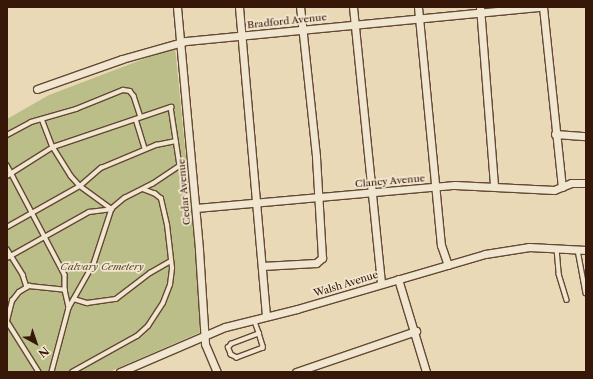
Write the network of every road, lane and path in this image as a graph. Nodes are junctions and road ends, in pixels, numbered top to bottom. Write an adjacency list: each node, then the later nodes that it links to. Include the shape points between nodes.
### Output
1 (177, 7): 13 (street, Cedar Avenue)
2 (239, 7): 12 (street)
3 (300, 7): 11 (street)
4 (353, 7): 10 (street)
5 (418, 7): 9 (street)
6 (538, 7): 8 (street, Bradford Avenue)
7 (543, 7): 18 (street)
8 (480, 10): 9 (street, Bradford Avenue); 29 (street)
9 (419, 18): 10 (street, Bradford Avenue); 30 (street)
10 (355, 24): 11 (street, Bradford Avenue); 33 (street)
11 (302, 30): 12 (street, Bradford Avenue); 34 (street)
12 (242, 36): 13 (street, Bradford Avenue); 35 (street)
13 (181, 42): 14 (street, Bradford Avenue, via 122,59); 36 (street, Cedar Avenue)
14 (37, 90)
15 (141, 117): 16 (lane, via 134,96 130,91 123,90 76,109); 17 (lane); 21 (lane, via 171,107)
16 (42, 119): 19 (lane); 22 (lane)
17 (136, 119): 22 (lane); 23 (lane)
18 (555, 134): 20 (street); 31 (street)
19 (7, 135)
20 (586, 136)
21 (176, 141): 23 (lane); 32 (lane, via 180,166)
22 (53, 147): 25 (lane); 28 (lane)
23 (145, 149): 28 (lane, via 101,168)
24 (7, 165): 25 (lane)
25 (11, 173): 26 (lane); 38 (lane)
26 (7, 176)
27 (586, 183): 31 (street, Clancy Avenue, via 571,183)
28 (80, 186): 37 (lane); 38 (lane)
29 (494, 186): 30 (street, Clancy Avenue); 31 (street, Clancy Avenue, via 554,190)
30 (435, 187): 33 (street, Clancy Avenue); 47 (street, via 441,245)
31 (562, 187)
32 (144, 190): 37 (lane, via 125,198); 46 (lane, via 161,199)
33 (372, 192): 34 (street, Clancy Avenue); 50 (street)
34 (319, 198): 35 (street, Clancy Avenue); 48 (street, via 322,258 316,263)
35 (257, 204): 36 (street, Clancy Avenue); 48 (street)
36 (196, 208): 62 (street, Cedar Avenue)
37 (112, 209): 40 (lane, via 89,212); 54 (lane, via 94,264)
38 (33, 214): 39 (lane); 40 (lane)
39 (7, 228)
40 (46, 237): 45 (lane); 52 (lane, via 65,275)
41 (7, 249): 45 (lane)
42 (557, 249): 43 (street, Walsh Avenue); 47 (street, Walsh Avenue, via 506,249); 55 (lane, via 559,274)
43 (578, 250): 44 (street, Walsh Avenue); 53 (lane)
44 (586, 250)
45 (9, 257): 51 (lane, via 23,275)
46 (171, 261): 54 (lane, via 150,273 116,299 87,303); 65 (lane, via 170,285 148,326 122,345)
47 (448, 265): 49 (street, Walsh Avenue)
48 (262, 266): 57 (street)
49 (398, 279): 50 (street, Walsh Avenue); 60 (street)
50 (381, 284): 57 (street, Walsh Avenue)
51 (26, 287): 52 (lane, via 37,285); 59 (lane, via 12,301)
52 (65, 290): 56 (lane)
53 (586, 293)
54 (74, 299): 56 (lane)
55 (567, 300)
56 (70, 308): 64 (lane)
57 (266, 316): 58 (street, Walsh Avenue)
58 (254, 319): 61 (lane); 62 (street, Walsh Avenue)
59 (7, 321): 63 (lane)
60 (416, 331): 68 (street); 69 (street)
61 (259, 333): 61 (lane, via 262,348 237,358 231,355 228,348 231,344)
62 (206, 334): 66 (street, Walsh Avenue); 67 (street, Cedar Avenue, via 205,344)
63 (39, 372)
64 (52, 372)
65 (72, 372)
66 (120, 372)
67 (217, 372)
68 (296, 372)
69 (426, 372)

